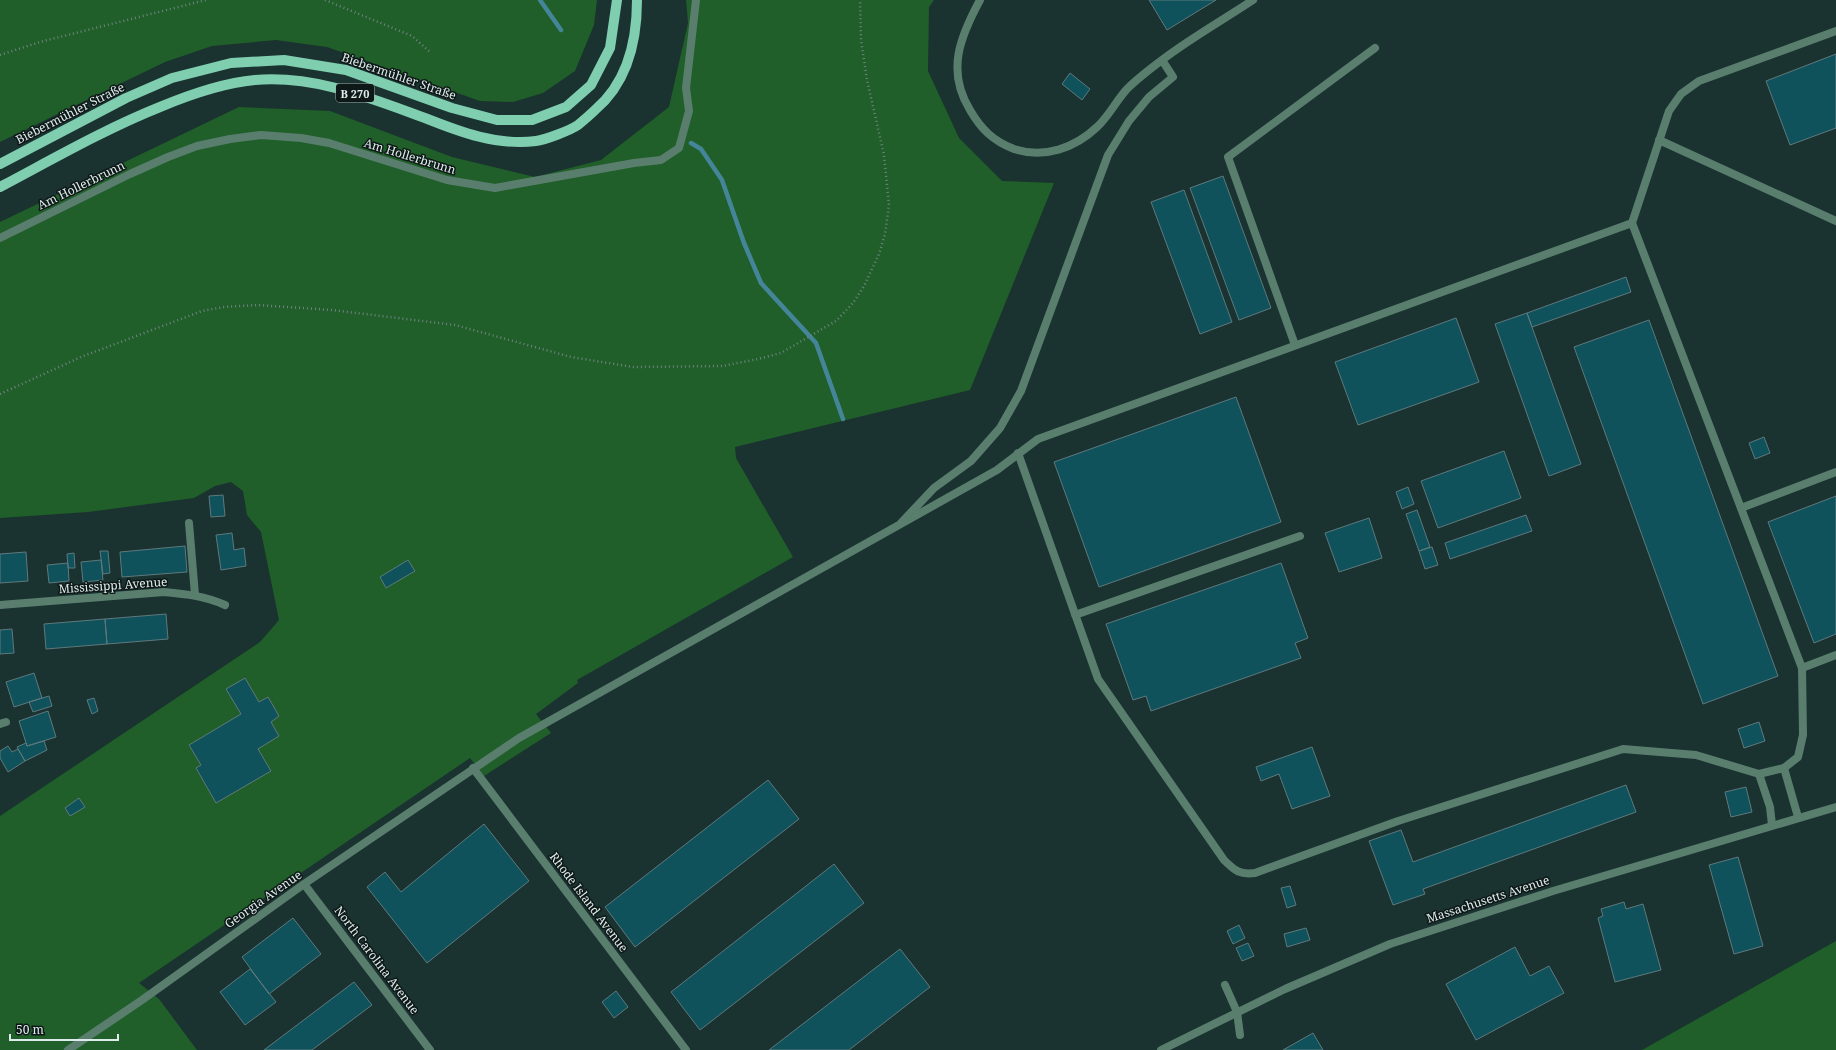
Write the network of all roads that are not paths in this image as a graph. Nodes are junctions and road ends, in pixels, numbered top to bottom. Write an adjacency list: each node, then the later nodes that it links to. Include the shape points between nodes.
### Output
1 (618, 0): 10 (main road, Biebermühler Straße / B 270, via 610,48 591,85 566,107 532,120 497,120 452,108 346,70 284,60 230,63 172,78 133,95)
2 (637, 0): 11 (main road, B 270, via 630,56 621,80 607,100 576,126 537,141 502,142 467,134 360,94 322,84 254,80 200,90 125,121)
3 (696, 0): 14 (street, Am Hollerbrunn, via 686,88 689,111 679,148 661,160 495,188 447,180 329,143 261,135 194,147 130,174)
4 (980, 0): 8 (street, via 967,24 956,57 958,84 969,109 984,131 1004,145 1026,153 1048,153 1072,145 1098,127 1128,89)
5 (1253, 0): 8 (street)
6 (1836, 31): 9 (street, via 1699,81 1681,94 1669,111)
7 (1375, 48): 15 (street, via 1228,157)
8 (1162, 60): 20 (street, via 1173,76 1128,121 1108,155 1021,391 1000,428 970,461 934,488)
9 (1659, 140): 12 (street); 13 (street)
10 (0, 164)
11 (0, 187)
12 (1836, 221)
13 (1632, 223): 15 (street, Georgia Avenue); 18 (street)
14 (0, 238)
15 (1295, 345): 16 (street, Georgia Avenue, via 1038,439)
16 (1018, 453): 20 (street, Georgia Avenue, via 998,470); 25 (street)
17 (1836, 472): 18 (street)
18 (1741, 508): 27 (street)
19 (189, 523): 22 (street)
20 (898, 526): 28 (street, Georgia Avenue, via 519,738)
21 (1300, 536): 25 (street)
22 (195, 595): 23 (street, Mississippi Avenue, via 164,592); 24 (street, Mississippi Avenue)
23 (0, 605)
24 (225, 606)
25 (1075, 615): 30 (street, via 1098,679 1224,860 1233,869 1244,874 1255,873 1398,821 1623,749 1696,755)
26 (1836, 655): 27 (street)
27 (1802, 668): 29 (street, via 1803,735 1798,757)
28 (473, 768): 34 (street, Georgia Avenue); 40 (street, Rhode Island Avenue)
29 (1784, 768): 30 (street); 32 (street)
30 (1759, 774): 33 (street, via 1770,807)
31 (1836, 806): 32 (street, Massachusetts Avenue)
32 (1798, 817): 33 (street, Massachusetts Avenue)
33 (1772, 825): 36 (street, Massachusetts Avenue, via 1553,890 1390,944 1340,964)
34 (304, 884): 38 (street, Georgia Avenue); 39 (street, North Carolina Avenue)
35 (1225, 985): 36 (street)
36 (1237, 1012): 37 (street); 41 (street, Massachusetts Avenue)
37 (1240, 1035)
38 (68, 1050)
39 (430, 1050)
40 (686, 1050)
41 (1162, 1050)

